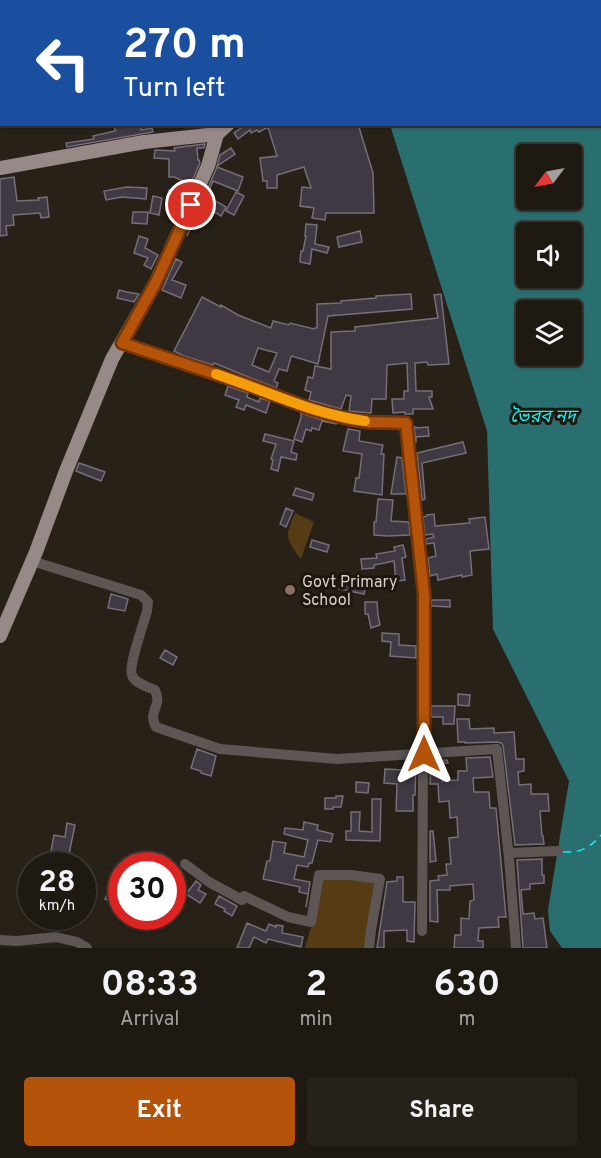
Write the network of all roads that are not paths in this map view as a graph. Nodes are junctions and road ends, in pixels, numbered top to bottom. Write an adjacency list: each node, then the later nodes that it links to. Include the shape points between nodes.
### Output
1 (226, 126): 2 (main road)
2 (217, 134): 3 (main road, via 144,142); 4 (main road, via 208,166 156,282)
3 (0, 168)
4 (122, 343): 5 (main road, via 70,461); 7 (street, via 311,409 369,422 406,423 424,594)
5 (32, 561): 6 (main road); 7 (street, via 141,595 148,602 131,674 135,681 155,690 156,727 220,749 337,759)
6 (0, 636)
7 (424, 754): 9 (street, via 497,749); 11 (street)
8 (558, 851): 9 (street)
9 (509, 853): 15 (street)
10 (186, 865): 14 (street, via 242,900 244,896 288,917 311,922 319,875 380,879)
11 (422, 931)
12 (0, 940): 13 (street, via 56,937)
13 (87, 948)
14 (369, 948)
15 (516, 948)

